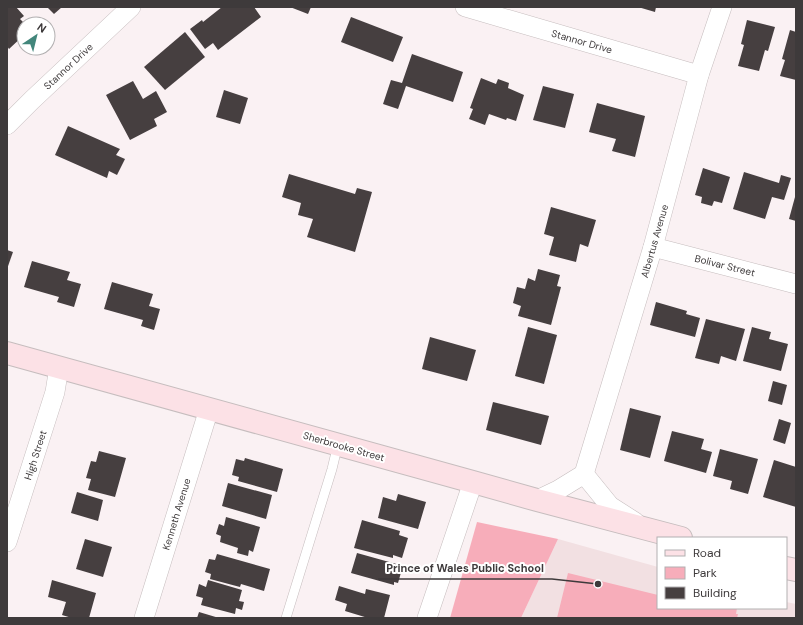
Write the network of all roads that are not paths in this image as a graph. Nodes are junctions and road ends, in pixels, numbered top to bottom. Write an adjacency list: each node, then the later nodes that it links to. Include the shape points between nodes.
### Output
1 (131, 7): 5 (street, Stannor Drive)
2 (465, 7): 4 (street, Stannor Drive)
3 (722, 7): 4 (street, Albertus Avenue)
4 (699, 76): 6 (street, Albertus Avenue)
5 (7, 125)
6 (653, 248): 7 (street, Bolivar Street); 12 (street, Albertus Avenue)
7 (796, 284)
8 (7, 352): 9 (main road, Sherbrooke Street)
9 (59, 367): 10 (main road, Sherbrooke Street); 17 (street, High Street, via 55,392)
10 (209, 409): 11 (main road, Sherbrooke Street); 18 (street, Kenneth Avenue)
11 (338, 444): 13 (main road, Sherbrooke Street); 19 (lane)
12 (584, 474): 14 (street); 15 (street, via 610,506)
13 (473, 482): 14 (main road, Sherbrooke Street); 20 (street)
14 (537, 500): 15 (main road, Sherbrooke Street)
15 (643, 527): 16 (main road, Sherbrooke Street)
16 (678, 537)
17 (7, 542)
18 (144, 618)
19 (286, 618)
20 (427, 618)

